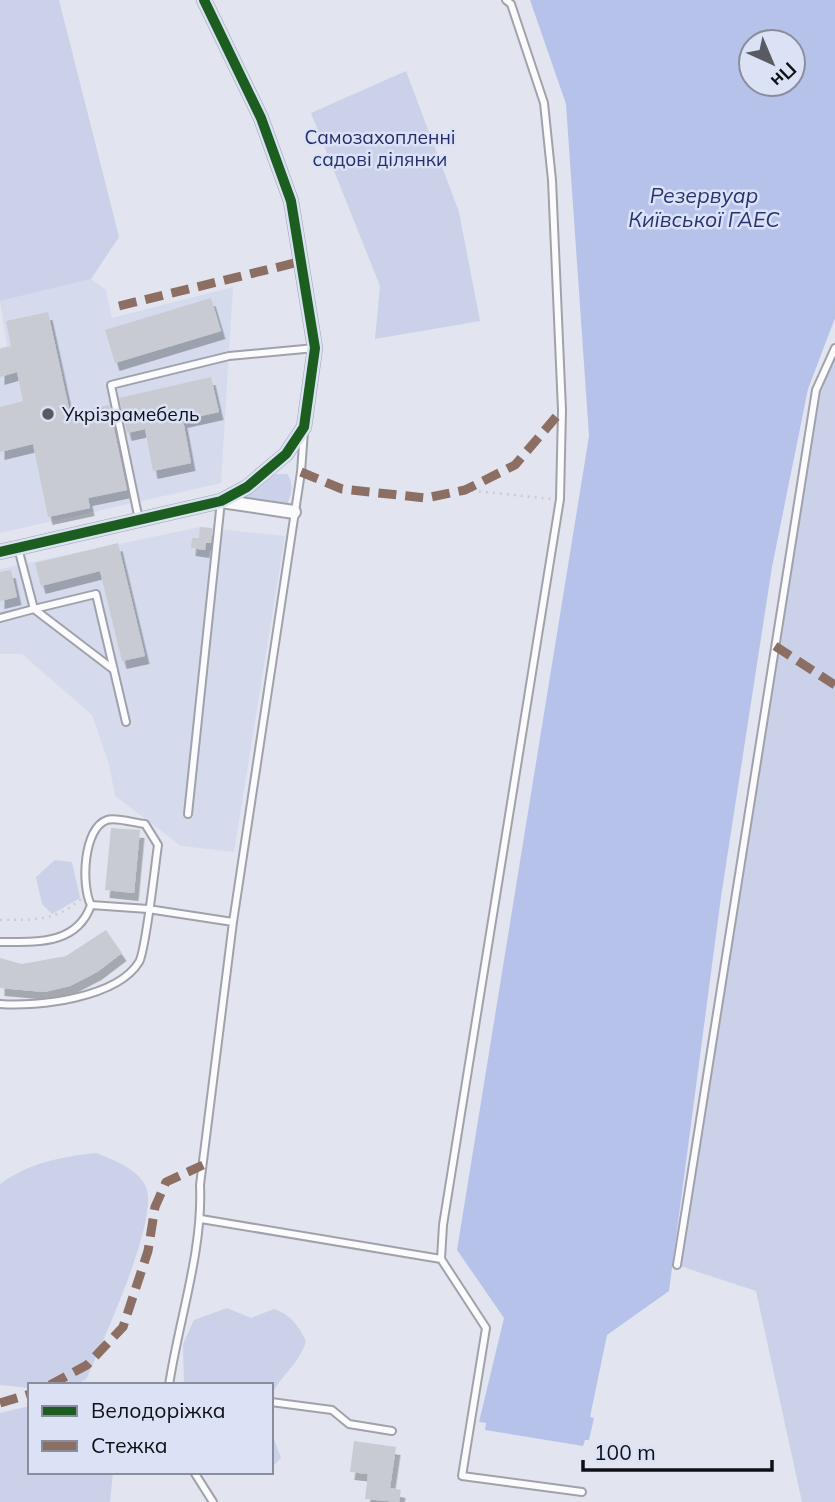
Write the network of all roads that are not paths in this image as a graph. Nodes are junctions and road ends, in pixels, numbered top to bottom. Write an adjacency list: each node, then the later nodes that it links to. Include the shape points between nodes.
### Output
1 (204, 0): 3 (street, via 261,118 292,201)
2 (506, 0): 22 (lane, via 544,103 562,410 561,499)
3 (315, 348): 5 (street); 8 (lane, via 229,356 111,385)
4 (835, 348): 23 (lane, via 816,390)
5 (304, 427): 6 (street, via 286,454 247,487); 7 (lane)
6 (221, 501): 7 (street); 8 (street); 15 (lane)
7 (294, 513): 18 (lane)
8 (139, 520): 9 (street)
9 (18, 548): 10 (street); 11 (lane)
10 (0, 552)
11 (34, 609): 12 (lane); 13 (lane); 13 (lane, via 96,594)
12 (0, 618)
13 (114, 670): 14 (lane)
14 (126, 722)
15 (188, 814)
16 (91, 905): 17 (lane); 17 (lane, via 86,895 89,836 108,819 145,824 159,845); 19 (lane, via 85,921 68,934 31,943)
17 (148, 909): 18 (lane); 20 (lane, via 140,961 123,978 62,1001)
18 (233, 922): 21 (lane, via 202,1165)
19 (0, 943)
20 (0, 1004)
21 (201, 1219): 22 (lane); 24 (lane)
22 (441, 1259): 28 (lane, via 486,1328 462,1476)
23 (677, 1265)
24 (169, 1383)
25 (273, 1402): 26 (lane, via 332,1410 349,1424)
26 (392, 1431)
27 (195, 1474): 29 (lane)
28 (582, 1492)
29 (213, 1502)

